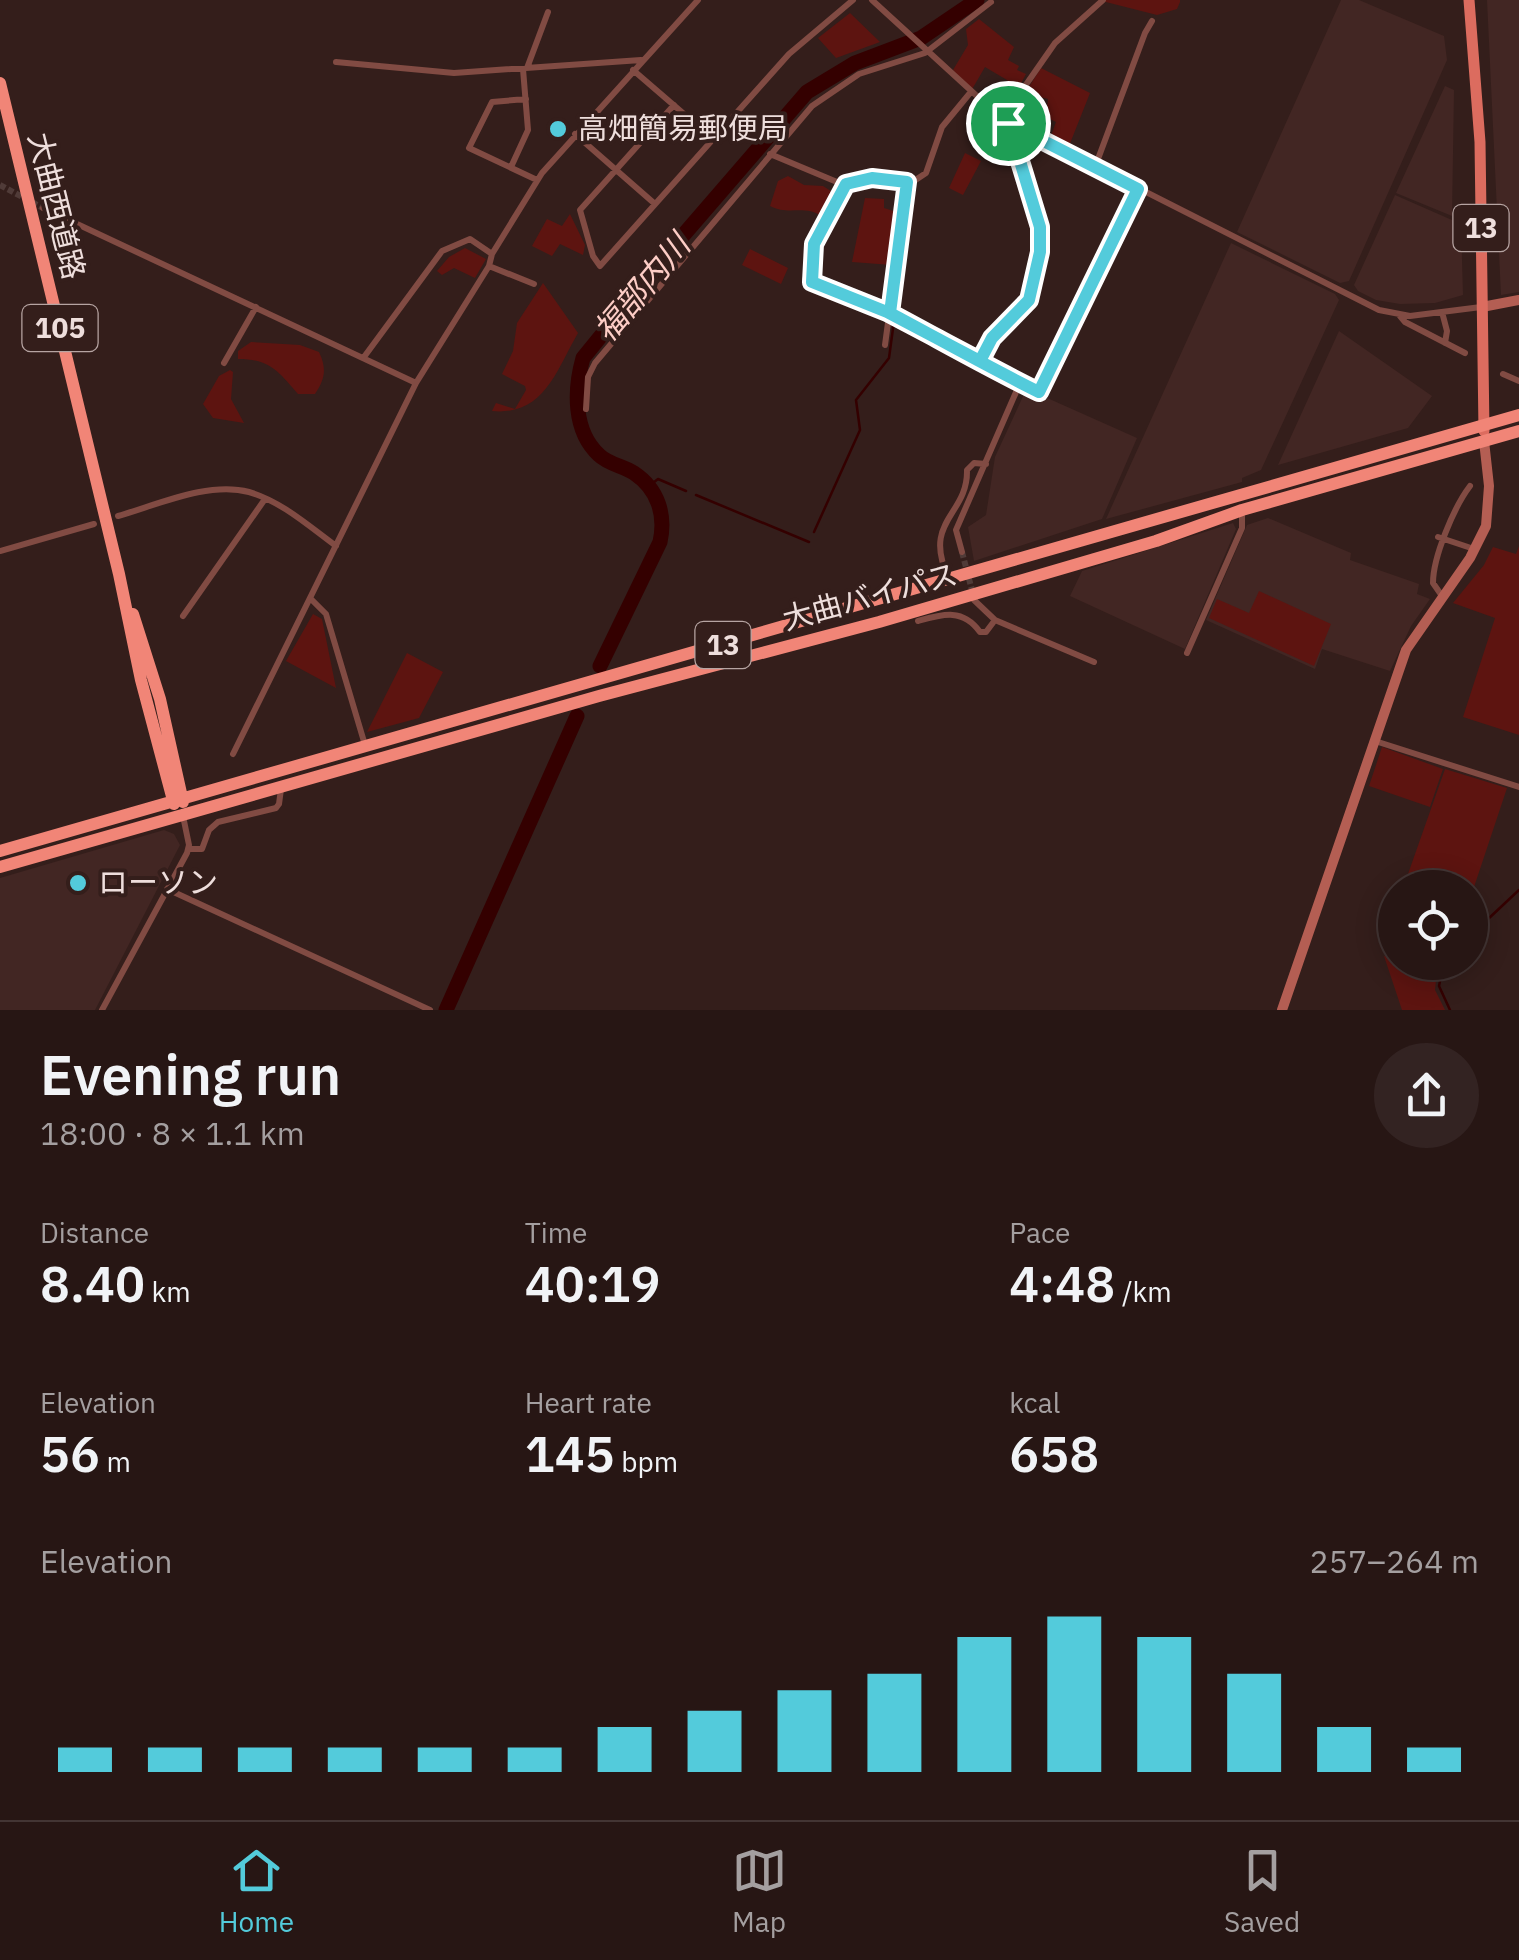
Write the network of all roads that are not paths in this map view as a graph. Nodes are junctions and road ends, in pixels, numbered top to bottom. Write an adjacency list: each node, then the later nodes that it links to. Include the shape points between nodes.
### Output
1 (698, 0): 10 (street)
2 (853, 0): 20 (street, via 789,54)
3 (872, 0): 9 (street)
4 (1103, 0): 18 (street, via 1055,44)
5 (1469, 0): 36 (main road, 13)
6 (991, 2): 9 (street)
7 (548, 12): 12 (street)
8 (1152, 21): 22 (street)
9 (924, 50): 15 (street); 21 (street, via 833,90)
10 (642, 60): 12 (street); 13 (street)
11 (336, 62): 12 (street, via 454,73)
12 (525, 68): 16 (street)
13 (633, 70): 17 (street); 19 (street)
14 (0, 83): 80 (highway, 大曲西道路 / 105, via 119,574 160,699)
15 (970, 93): 18 (street); 26 (street, via 942,128 926,173)
16 (526, 99): 23 (street, via 528,130); 23 (street, via 492,102 469,148)
17 (674, 105): 20 (street); 24 (street)
18 (1005, 121): 22 (street); 44 (street, via 1040,227 1040,252 1029,300 992,338)
19 (575, 134): 24 (street); 25 (street)
20 (712, 139): 29 (street)
21 (770, 154): 27 (street); 50 (street, via 595,363)
22 (1094, 166): 28 (street)
23 (511, 167): 25 (street)
24 (616, 170): 29 (street); 29 (street, via 580,210 600,266)
25 (537, 180): 31 (street)
26 (907, 182): 27 (street, via 872,178); 38 (street)
27 (846, 184): 38 (street, via 814,244 808,280)
28 (1138, 189): 39 (street); 48 (street, via 1039,392)
29 (654, 204)
30 (43, 208): 35 (street)
31 (492, 254): 32 (street); 43 (street, via 470,239 442,251)
32 (489, 266): 33 (street); 49 (street)
33 (534, 284)
34 (1519, 300): 36 (street)
35 (256, 307): 43 (street); 45 (street)
36 (1482, 307): 37 (street); 52 (main road, 13)
37 (1442, 312): 39 (street); 40 (street)
38 (890, 313): 41 (street); 44 (street)
39 (1399, 315): 40 (street)
40 (1445, 342): 42 (street)
41 (884, 345)
42 (1465, 353)
43 (364, 357): 49 (street)
44 (980, 361): 48 (street)
45 (224, 363)
46 (1503, 374): 47 (street)
47 (1519, 381)
48 (1020, 382): 55 (street)
49 (416, 383): 62 (street)
50 (586, 409)
51 (1519, 415): 52 (highway, 大曲バイパス / 13)
52 (1484, 426): 54 (main road, 13); 66 (highway, 大曲バイパス / 13)
53 (1519, 431): 54 (highway, 大曲バイパス / 13)
54 (1484, 441): 58 (highway, 大曲バイパス / 13); 63 (street, via 1488,507)
55 (986, 464): 65 (street, via 956,530); 66 (street, via 967,470 968,482 940,531)
56 (1470, 486): 61 (street)
57 (265, 499): 59 (street, via 208,491); 62 (street); 71 (street)
58 (1242, 510): 70 (highway, 大曲バイパス / 13); 73 (street, via 1242,528)
59 (118, 516)
60 (94, 524): 64 (street)
61 (1441, 538): 63 (street); 67 (street, via 1432,576)
62 (336, 546): 68 (street)
63 (1475, 550): 67 (street)
64 (0, 552)
65 (962, 552)
66 (950, 580): 76 (highway, 大曲バイパス / 13)
67 (1442, 596): 75 (street, via 1406,650)
68 (312, 598): 76 (street, via 326,614); 77 (street)
69 (974, 600): 72 (street)
70 (921, 610): 72 (street, via 918,621 952,613 980,632); 79 (highway, 大曲バイパス / 13)
71 (183, 616)
72 (995, 620): 74 (street)
73 (1187, 654)
74 (1094, 662)
75 (1374, 740): 78 (street); 88 (street)
76 (365, 746): 80 (highway, 大曲バイパス / 13)
77 (233, 754)
78 (1519, 787)
79 (281, 788): 81 (highway, 大曲バイパス / 13); 82 (street, via 276,808 218,822 202,848)
80 (178, 799): 81 (highway, 大曲西道路); 83 (highway, 大曲バイパス / 13)
81 (183, 816): 82 (street); 84 (highway, 大曲バイパス / 13)
82 (188, 848): 85 (street)
83 (0, 851)
84 (0, 867)
85 (166, 890): 86 (street); 87 (street)
86 (102, 1010)
87 (430, 1010)
88 (1282, 1010)

